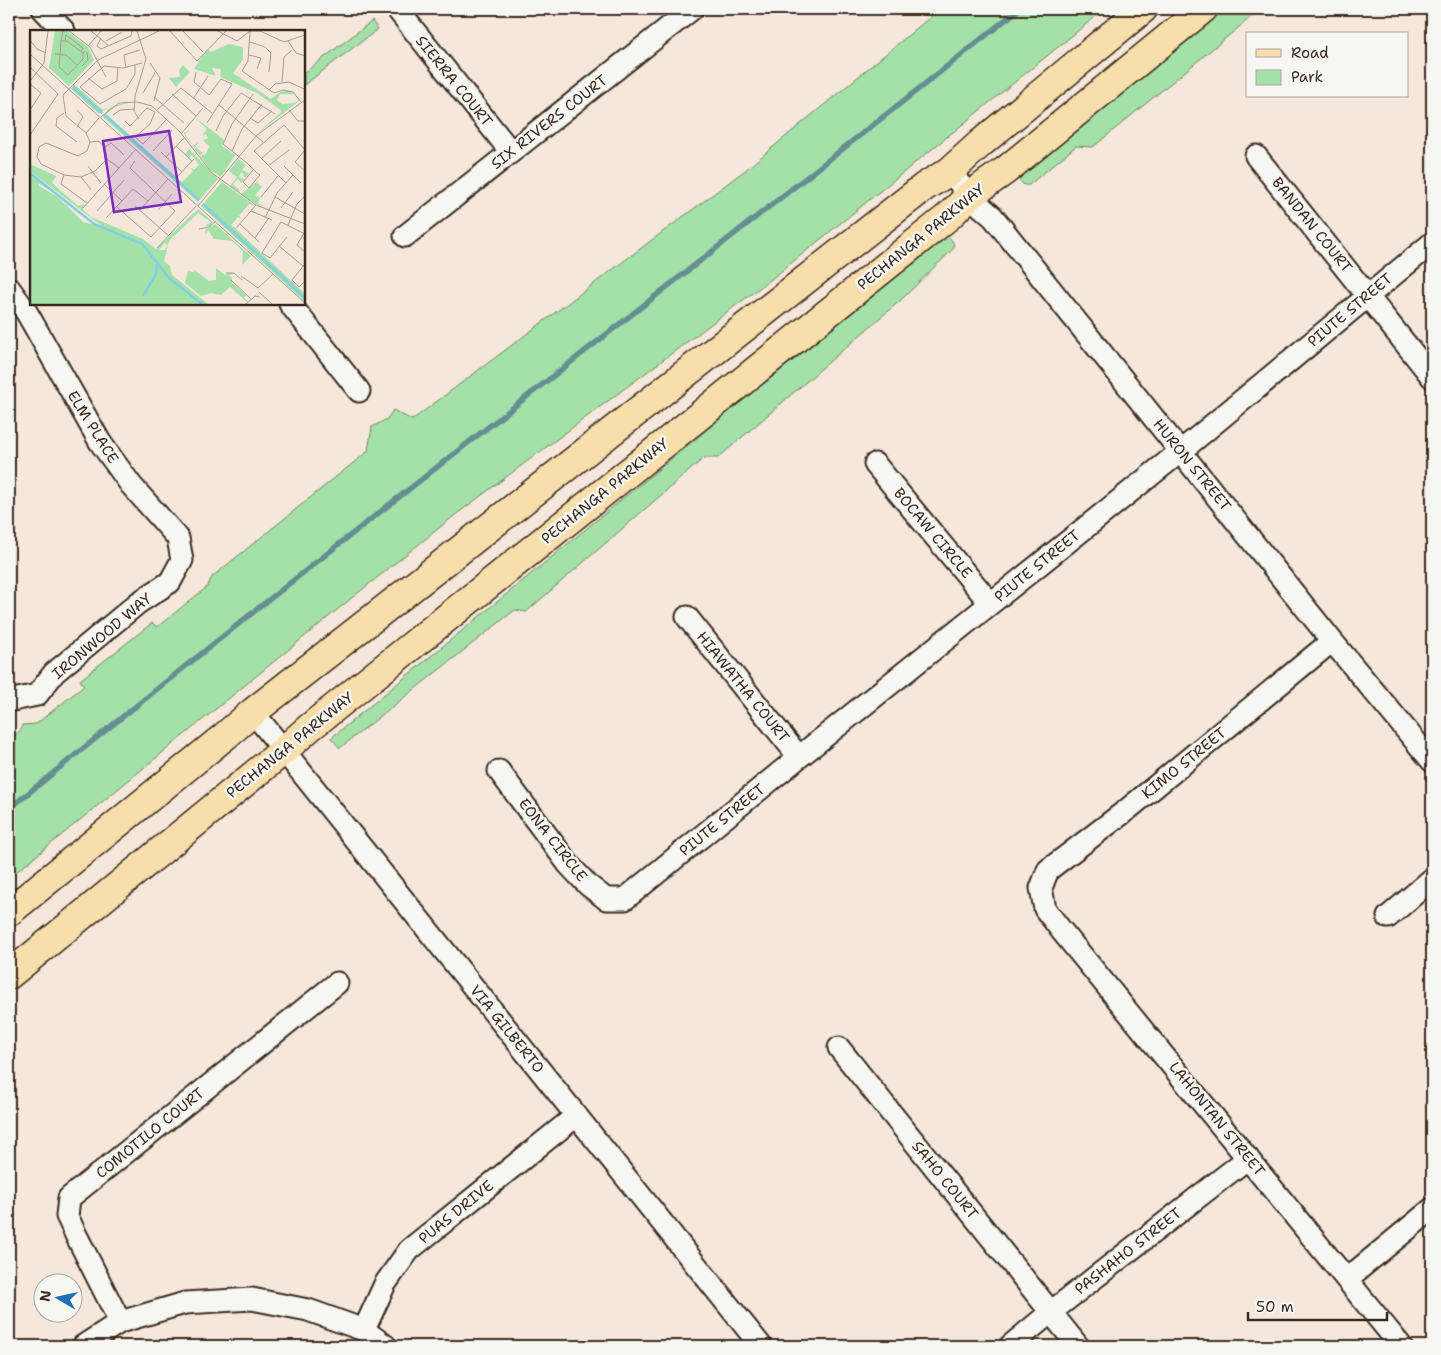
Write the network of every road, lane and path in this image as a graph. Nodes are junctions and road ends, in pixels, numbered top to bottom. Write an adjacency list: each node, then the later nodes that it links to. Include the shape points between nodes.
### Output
1 (44, 9): 6 (street)
2 (397, 9): 7 (street, SIERRA COURT)
3 (692, 9): 7 (street, SIX RIVERS COURT)
4 (1143, 9): 9 (main road)
5 (1203, 9): 10 (main road, PECHANGA PARKWAY, via 1006,170)
6 (63, 30)
7 (511, 152): 11 (street, SIX RIVERS COURT)
8 (1256, 156): 14 (street, BANDAN COURT)
9 (950, 171): 10 (street, HURON STREET); 27 (main road)
10 (969, 196): 20 (street, HURON STREET, via 993,217); 28 (main road, PECHANGA PARKWAY, via 949,216)
11 (405, 236)
12 (1432, 242): 14 (street, PIUTE STREET)
13 (9, 288): 15 (street, ELM PLACE)
14 (1367, 295): 18 (street, BANDAN COURT); 20 (street, PIUTE STREET)
15 (30, 305)
16 (291, 305): 19 (street)
17 (34, 308): 22 (street, ELM PLACE, via 100,442 131,485 178,538)
18 (1432, 377)
19 (359, 391)
20 (1181, 451): 23 (street, PIUTE STREET); 25 (street, HURON STREET)
21 (875, 464): 23 (street, BOCAW CIRCLE)
22 (182, 560): 26 (street, IRONWOOD WAY, via 170,582 138,603 54,673 37,695)
23 (990, 603): 29 (street, PIUTE STREET)
24 (687, 617): 29 (street, HIAWATHA COURT)
25 (1332, 641): 30 (street, HURON STREET); 34 (street, KIMO STREET, via 1048,870)
26 (11, 699)
27 (252, 712): 28 (street, VIA GILBERTO); 35 (main road)
28 (283, 751): 37 (main road, PECHANGA PARKWAY); 40 (street, VIA GILBERTO)
29 (799, 757): 33 (street, PIUTE STREET)
30 (1432, 762)
31 (499, 771): 33 (street, EONA CIRCLE, via 569,865 588,885 606,899 625,899)
32 (1432, 879): 36 (street)
33 (640, 888)
34 (1041, 888): 41 (street, LAHONTAN STREET, via 1046,909)
35 (9, 912)
36 (1388, 917)
37 (9, 975)
38 (337, 982): 45 (street, COMOTILO COURT, via 69,1198 70,1222)
39 (839, 1048): 44 (street, SAHO COURT)
40 (576, 1116): 46 (street, PUAS DRIVE, via 409,1250 385,1284); 49 (street, VIA GILBERTO)
41 (1248, 1158): 43 (street, LAHONTAN STREET); 44 (street, PASHAHO STREET)
42 (1432, 1210): 43 (street)
43 (1347, 1279): 52 (street, LAHONTAN STREET)
44 (1051, 1312): 50 (street, PASHAHO STREET); 51 (street, SAHO COURT)
45 (120, 1322): 46 (street, via 185,1303 252,1299 308,1310); 47 (street)
46 (364, 1330): 48 (street)
47 (83, 1346)
48 (386, 1346)
49 (761, 1346)
50 (1010, 1346)
51 (1078, 1346)
52 (1401, 1346)

